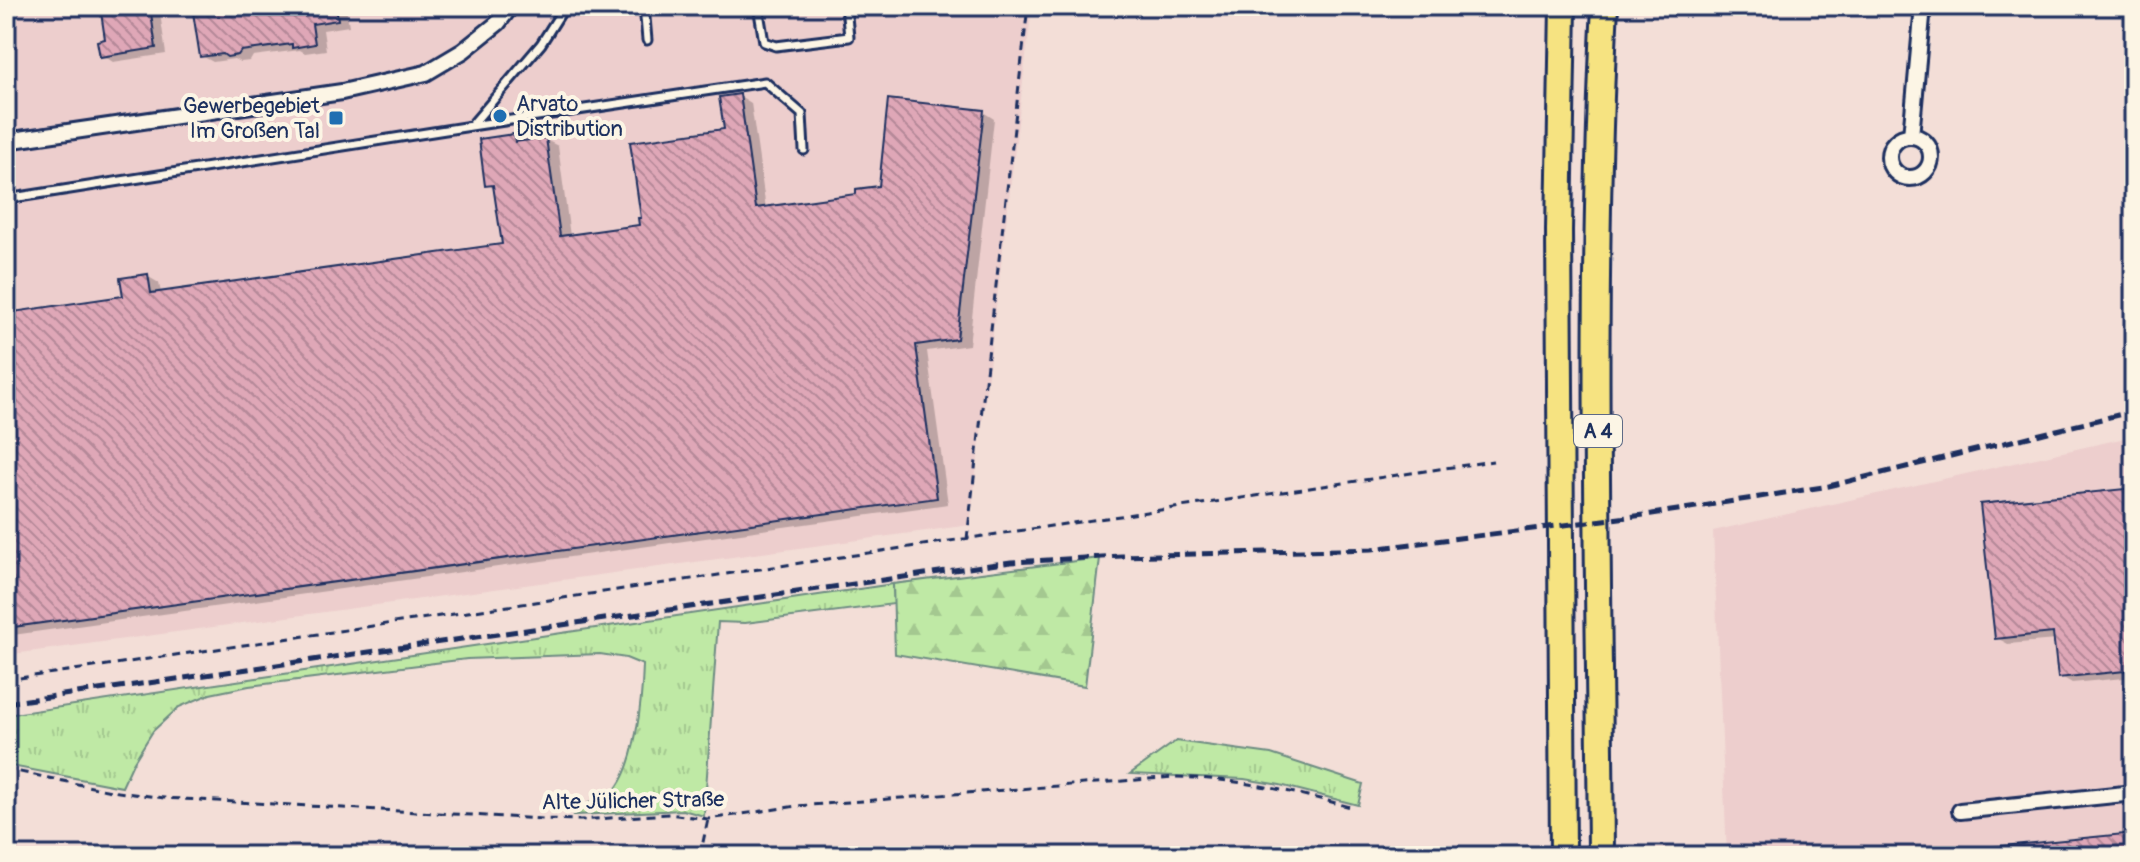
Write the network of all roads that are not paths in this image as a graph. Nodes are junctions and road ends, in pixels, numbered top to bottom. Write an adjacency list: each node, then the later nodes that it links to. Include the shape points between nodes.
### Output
1 (511, 6): 13 (street, via 463,51 426,73 342,92)
2 (565, 6): 11 (lane, via 541,44)
3 (644, 6): 10 (lane)
4 (774, 6): 9 (lane)
5 (846, 6): 9 (lane, via 849,37 776,46 764,42)
6 (1563, 6): 18 (highway, A 4)
7 (1605, 6): 19 (highway, A 4, via 1598,363)
8 (1923, 6): 12 (street)
9 (759, 7)
10 (647, 40)
11 (471, 126): 14 (lane, via 765,82 802,114); 15 (lane)
12 (1911, 136)
13 (6, 141)
14 (804, 150)
15 (6, 199)
16 (2134, 793): 17 (street)
17 (1960, 811)
18 (1563, 856)
19 (1601, 856)

